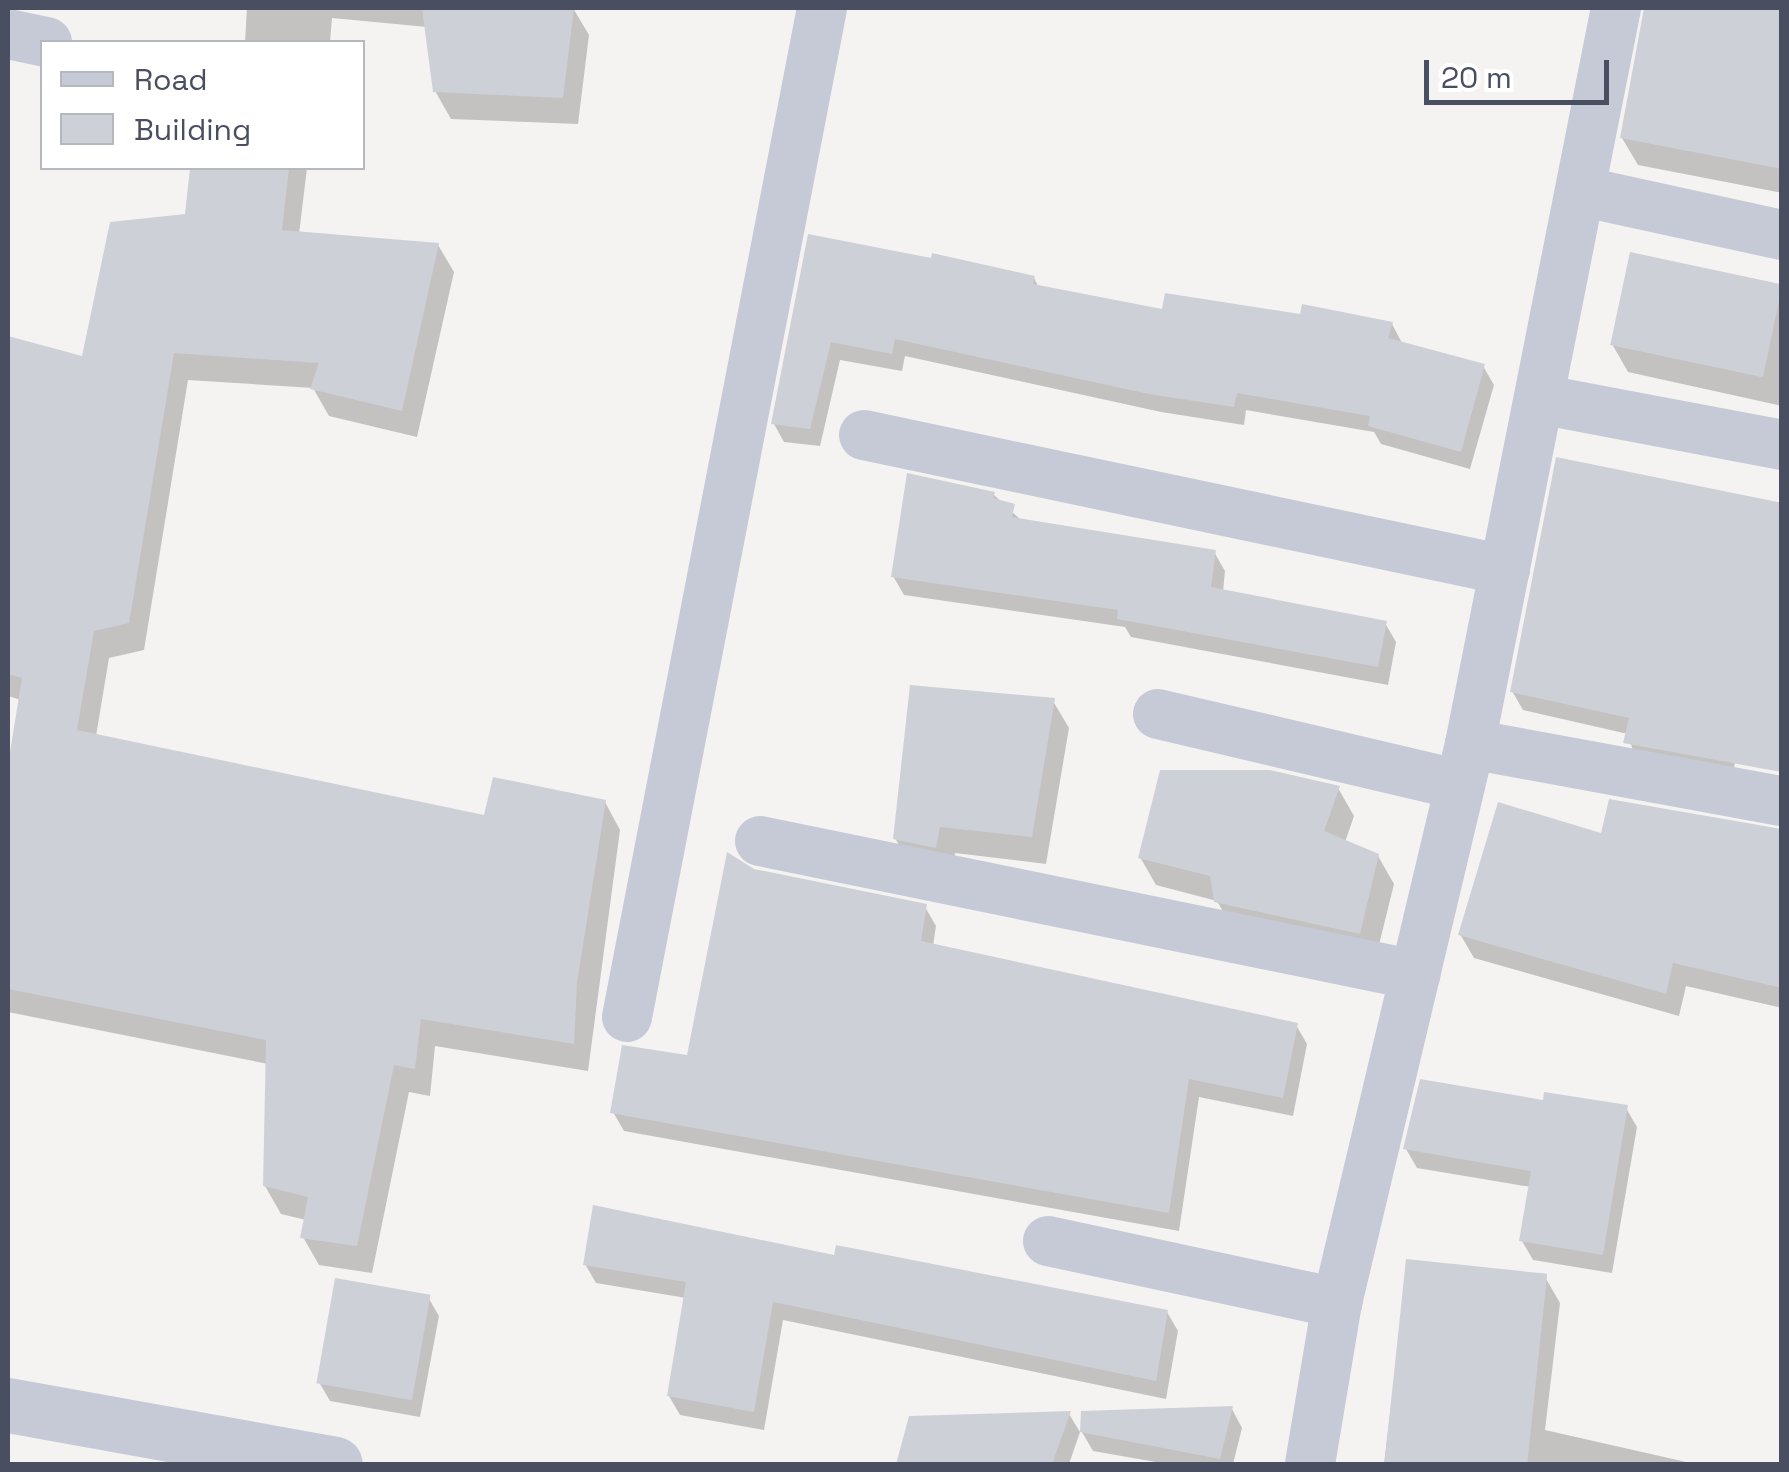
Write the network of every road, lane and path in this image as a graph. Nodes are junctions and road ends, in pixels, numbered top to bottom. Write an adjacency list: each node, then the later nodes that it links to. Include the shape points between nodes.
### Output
1 (822, 8): 16 (street)
2 (1616, 8): 5 (street)
3 (8, 34): 4 (street)
4 (40, 41)
5 (1580, 191): 6 (street); 7 (street)
6 (1782, 235)
7 (1539, 399): 9 (street); 10 (street)
8 (864, 435): 10 (street)
9 (1782, 445)
10 (1505, 570): 12 (street)
11 (1158, 714): 12 (street)
12 (1465, 765): 13 (street); 15 (street)
13 (1782, 802)
14 (760, 841): 15 (street)
15 (1415, 975): 18 (street)
16 (627, 1018)
17 (1048, 1241): 18 (street)
18 (1337, 1304): 21 (street)
19 (8, 1405): 20 (street)
20 (335, 1464)
21 (1310, 1464)

